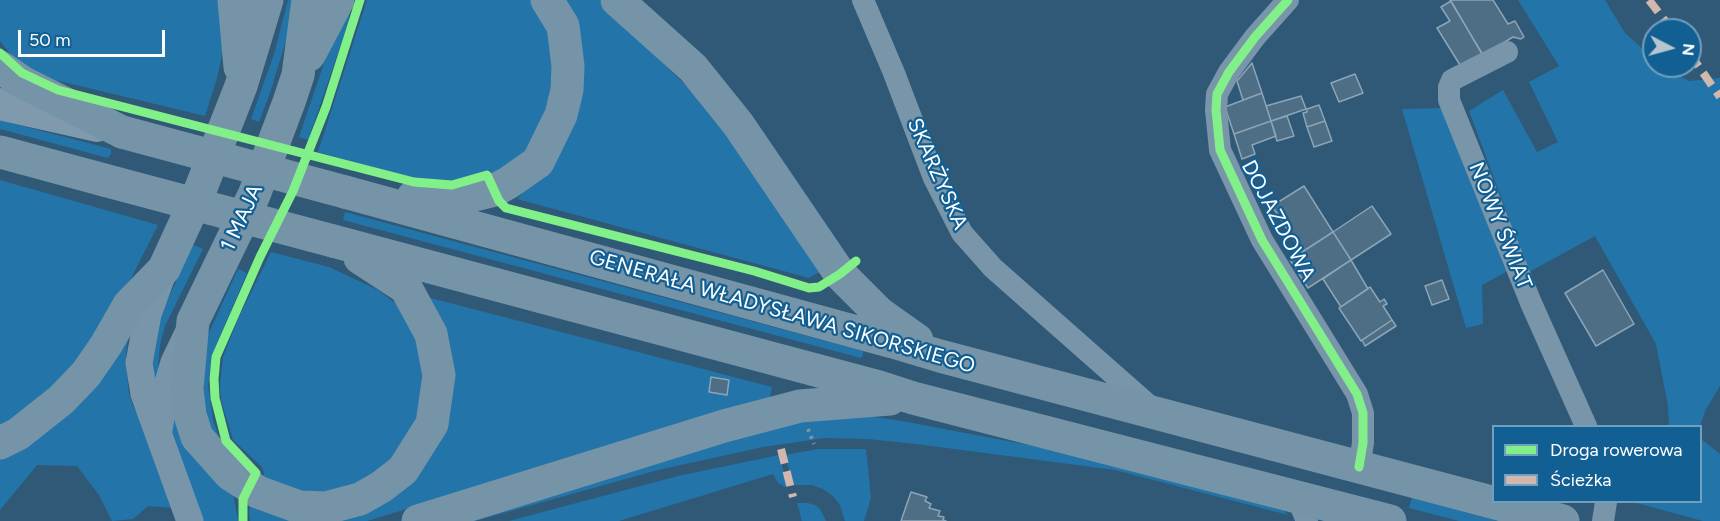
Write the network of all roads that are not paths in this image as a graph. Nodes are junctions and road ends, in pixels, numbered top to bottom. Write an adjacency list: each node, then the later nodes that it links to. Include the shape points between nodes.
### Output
1 (234, 0): 12 (main road)
2 (267, 0): 12 (main road, 1 MAJA)
3 (308, 0): 11 (main road, 1 MAJA)
4 (338, 0): 11 (main road)
5 (547, 0): 16 (main road, via 562,26 568,74 561,115 538,162 495,190 454,200)
6 (617, 0): 21 (main road, via 693,68 738,124 840,274 879,313)
7 (863, 0): 24 (street, SKARŻYSKA, via 934,178 962,233 993,268)
8 (1288, 0): 28 (street, DOJAZDOWA, via 1255,37 1217,94 1220,150 1262,240 1357,394 1363,413)
9 (1507, 52): 25 (street, NOWY ŚWIAT, via 1452,80 1449,100)
10 (0, 67): 14 (main road)
11 (298, 75): 19 (main road, 1 MAJA, via 254,195)
12 (241, 86): 18 (main road, 1 MAJA)
13 (0, 104): 14 (main road, GENERAŁA WŁADYSŁAWA SIKORSKIEGO)
14 (122, 132): 16 (main road, GENERAŁA WŁADYSŁAWA SIKORSKIEGO, bridge)
15 (0, 152): 17 (main road, bridge)
16 (345, 192): 20 (main road, GENERAŁA WŁADYSŁAWA SIKORSKIEGO)
17 (333, 241): 19 (main road, via 406,288 431,334 439,375 432,424 403,470 381,487 360,499 326,508 299,507 258,492 230,474 197,437 190,415 187,389); 22 (main road)
18 (164, 269): 26 (street, 1 MAJA, via 148,314 139,363 144,394); 27 (main road, via 129,305 86,374 61,400 18,434)
19 (194, 321): 26 (street, 1 MAJA, via 174,362)
20 (893, 342): 21 (main road, GENERAŁA WŁADYSŁAWA SIKORSKIEGO); 22 (main road)
21 (940, 356): 24 (main road, GENERAŁA WŁADYSŁAWA SIKORSKIEGO)
22 (879, 387): 23 (main road)
23 (913, 398): 32 (main road); 35 (main road, via 800,406 713,429)
24 (1160, 414): 28 (main road, GENERAŁA WŁADYSŁAWA SIKORSKIEGO)
25 (1586, 425)
26 (159, 431): 34 (street, 1 MAJA)
27 (0, 443)
28 (1359, 467): 29 (main road, GENERAŁA WŁADYSŁAWA SIKORSKIEGO)
29 (1492, 502)
30 (1495, 503): 36 (main road, GENERAŁA WŁADYSŁAWA SIKORSKIEGO)
31 (1606, 503): 37 (street)
32 (1301, 508): 33 (main road)
33 (1376, 519)
34 (190, 521)
35 (418, 521)
36 (1563, 521)
37 (1603, 521)

